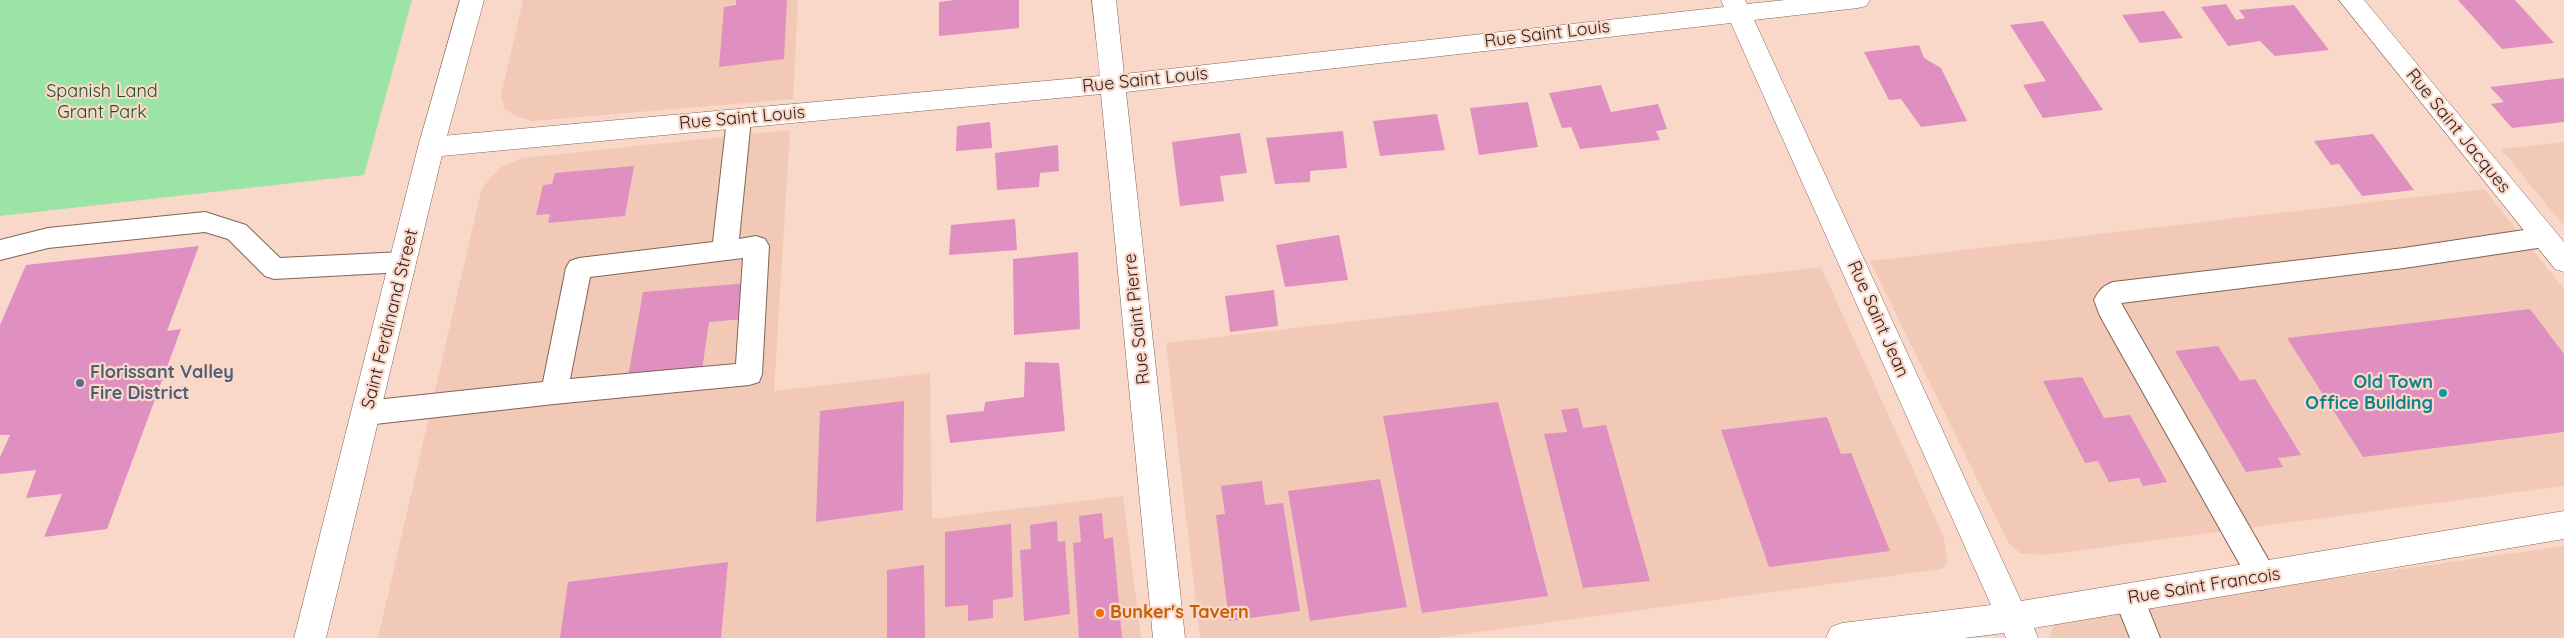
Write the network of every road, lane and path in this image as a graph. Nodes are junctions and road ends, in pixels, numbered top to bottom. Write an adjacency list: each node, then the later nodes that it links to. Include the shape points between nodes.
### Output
1 (472, 0): 8 (street, Saint Ferdinand Street)
2 (1104, 0): 6 (street, Rue Saint Pierre)
3 (1858, 0): 5 (street, Rue Saint Louis)
4 (2352, 0): 9 (street, Rue Saint Jacques)
5 (1736, 6): 6 (street, Rue Saint Louis); 19 (street, Rue Saint Jean)
6 (1114, 84): 7 (street, Rue Saint Louis); 21 (street, Rue Saint Pierre)
7 (739, 119): 8 (street, Rue Saint Louis); 11 (lane)
8 (431, 147): 13 (street, Saint Ferdinand Street)
9 (2544, 237): 12 (street, Rue Saint Jacques); 17 (lane, via 2113,294 2107,300 2108,308)
10 (0, 250): 13 (lane, via 48,238 205,222 237,232 274,269)
11 (725, 251): 14 (lane, via 579,268); 14 (lane, via 756,246 748,374)
12 (2564, 261)
13 (404, 262): 15 (street, Saint Ferdinand Street)
14 (554, 392): 15 (lane)
15 (366, 413): 20 (street, Saint Ferdinand Street)
16 (2564, 526): 17 (street, Rue Saint Francois)
17 (2262, 576): 18 (street, Rue Saint Francois)
18 (2129, 598): 19 (street, Rue Saint Francois); 23 (lane)
19 (2018, 628): 22 (street, Rue Saint Francois)
20 (310, 638)
21 (1169, 638)
22 (1842, 638)
23 (2145, 638)

